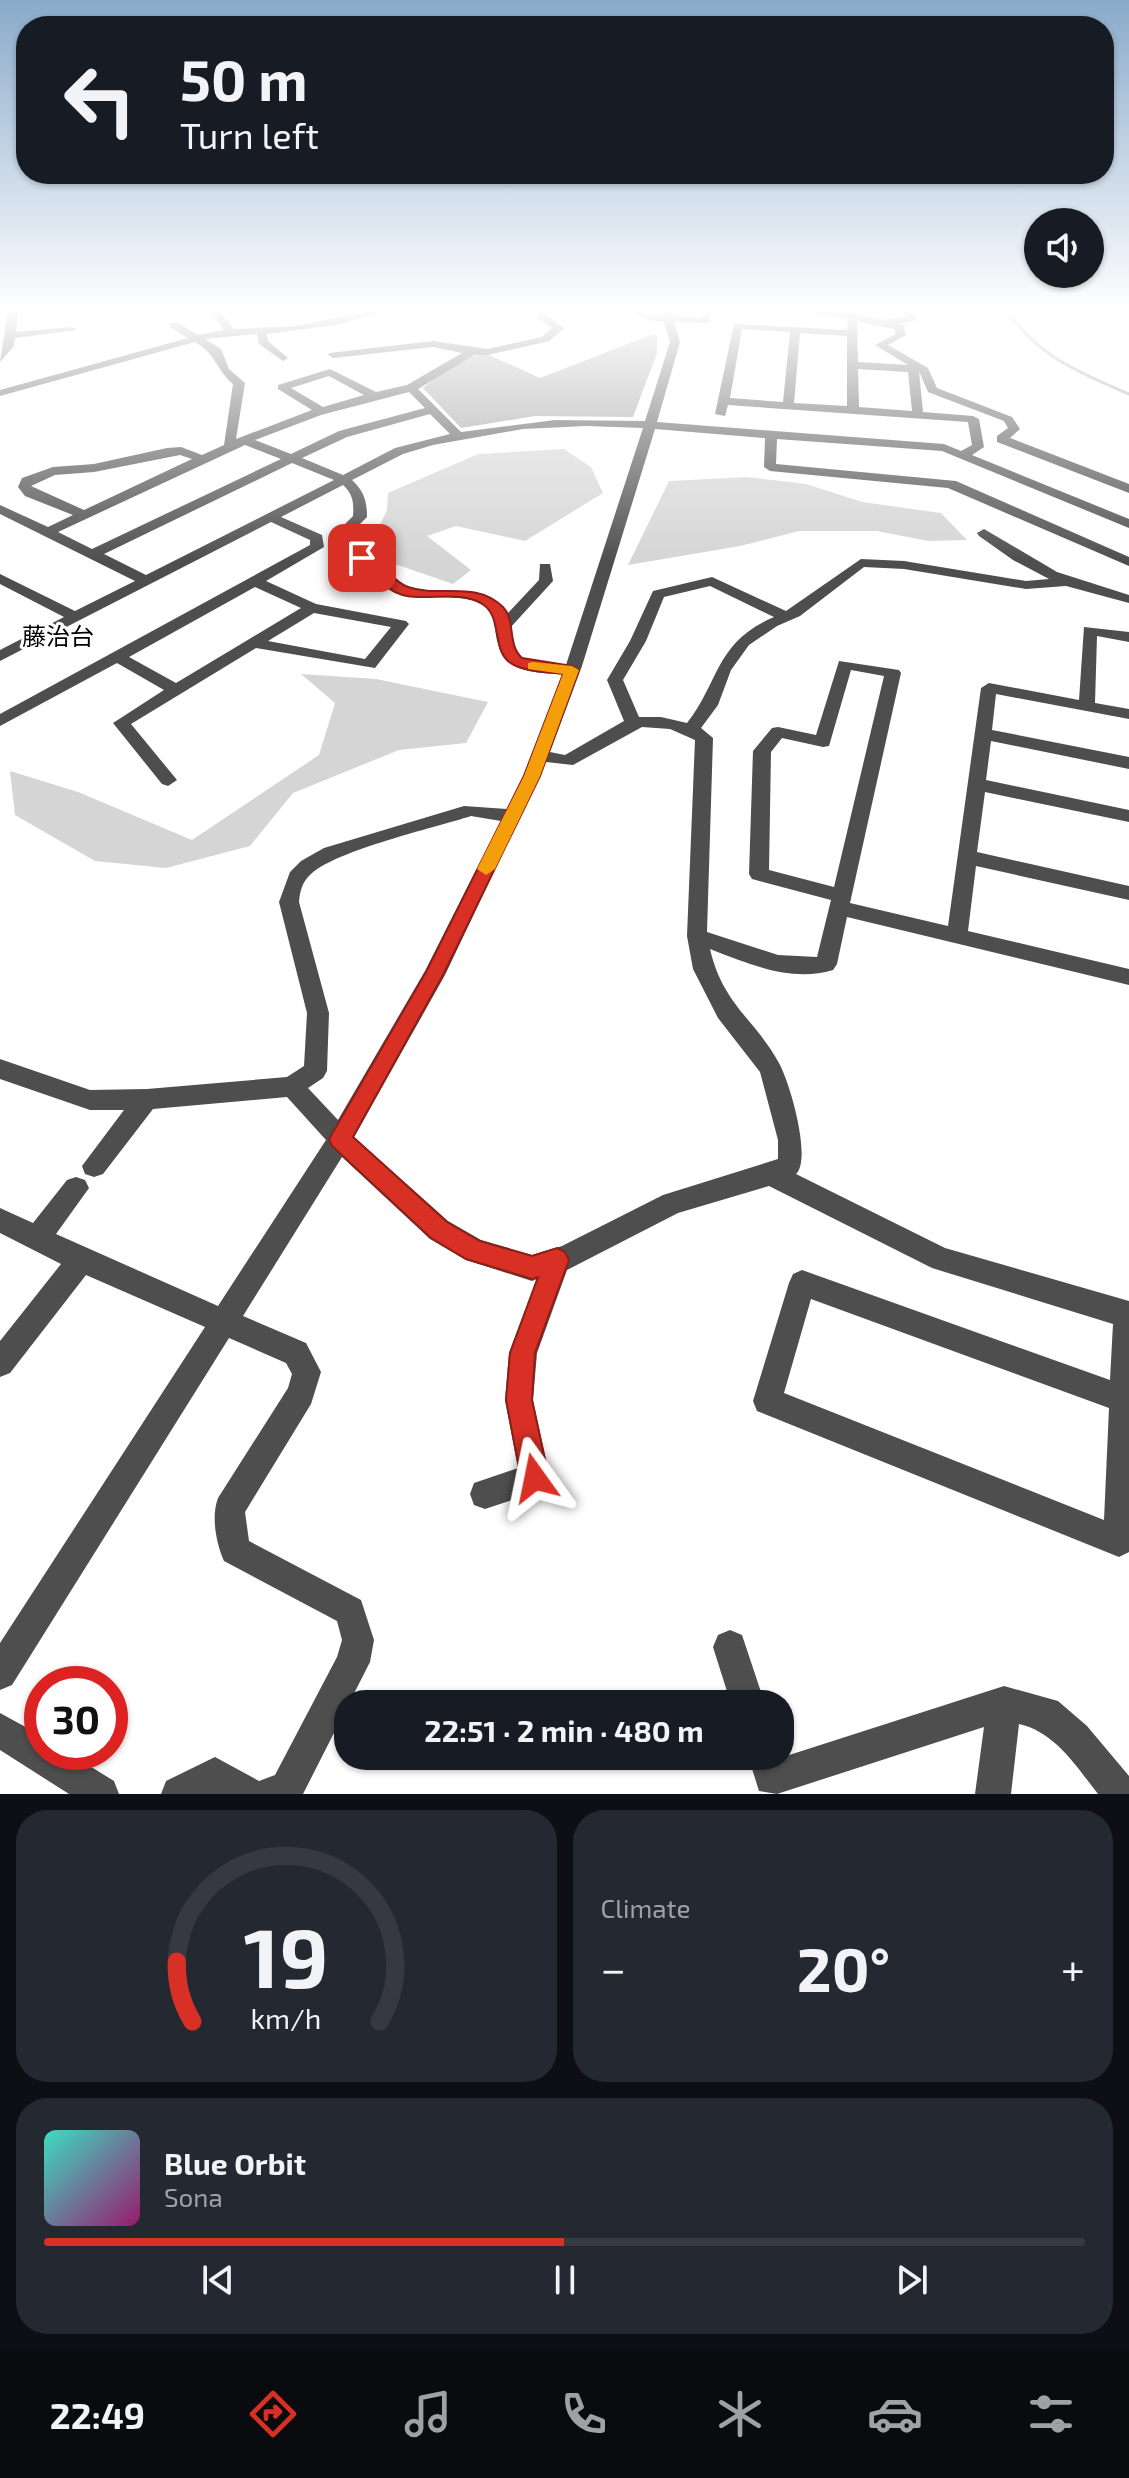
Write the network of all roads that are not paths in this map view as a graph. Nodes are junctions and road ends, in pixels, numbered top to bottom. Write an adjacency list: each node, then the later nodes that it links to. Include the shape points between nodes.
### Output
1 (237, 394): 23 (street)
2 (293, 394): 14 (street)
3 (379, 394): 11 (street)
4 (416, 394): 15 (street)
5 (659, 394): 18 (street)
6 (725, 394): 12 (street)
7 (789, 394): 13 (street)
8 (853, 394): 16 (street)
9 (916, 394): 17 (street)
10 (938, 394): 28 (street, via 1008,419 1014,429 1001,439)
11 (372, 395): 14 (street)
12 (724, 401): 13 (street); 19 (street)
13 (788, 406): 16 (street)
14 (320, 410): 22 (street)
15 (432, 410): 21 (street); 25 (street, via 366,425)
16 (853, 411): 17 (street)
17 (918, 415): 24 (street, via 973,419 978,447)
18 (650, 425): 19 (street); 21 (street, via 536,423); 52 (street)
19 (718, 430): 20 (street)
20 (771, 434): 24 (street, via 944,448); 29 (street, via 770,467 951,484)
21 (457, 435): 27 (street, via 399,451)
22 (246, 441): 23 (street); 25 (street)
23 (229, 449): 26 (street)
24 (962, 455): 29 (street)
25 (289, 458): 27 (street); 36 (street)
26 (205, 460): 31 (street); 31 (street, via 167,452 53,471 27,481 24,487 30,493)
27 (341, 478): 32 (street); 47 (street, via 354,487 361,504 360,517 347,535 386,581 407,592 485,599 500,612)
28 (1129, 489)
29 (1048, 508): 33 (street); 37 (street)
30 (0, 509): 34 (street)
31 (85, 515): 34 (street)
32 (269, 516): 40 (street); 41 (street, via 317,538 317,547)
33 (1129, 524)
34 (48, 532): 36 (street)
35 (984, 533): 42 (street)
36 (93, 554): 40 (street)
37 (1129, 562)
38 (545, 567): 47 (street, via 546,581)
39 (0, 578): 45 (street)
40 (145, 580): 45 (street)
41 (255, 581): 44 (street); 51 (street)
42 (1063, 582): 43 (street); 46 (street, via 1026,585 861,563)
43 (1129, 599)
44 (312, 608): 49 (street); 49 (street, via 401,624 369,665)
45 (75, 617): 50 (street)
46 (786, 617): 57 (street, via 712,581 658,594 615,680); 58 (street, via 744,642 723,669 710,705)
47 (503, 627): 52 (street, via 508,654 516,661)
48 (1129, 637): 54 (street, via 1089,630)
49 (254, 643): 53 (street)
50 (0, 656)
51 (117, 657): 53 (street); 56 (street)
52 (572, 670): 60 (street)
53 (176, 690): 62 (street, via 121,723)
54 (1087, 706): 55 (street); 59 (street, via 989,688)
55 (1129, 714)
56 (0, 721)
57 (633, 723): 58 (street); 60 (street, via 567,761)
58 (692, 728): 69 (street, via 704,738)
59 (983, 734): 61 (street); 63 (street)
60 (539, 755): 64 (street)
61 (1129, 763)
62 (168, 780)
63 (977, 784): 65 (street); 66 (street)
64 (512, 816): 73 (street, via 471,810 331,853 309,863 297,877 289,902 318,1013 315,1071); 75 (street, via 434,975)
65 (1129, 816)
66 (967, 857): 67 (street); 70 (street)
67 (1129, 893)
68 (841, 902): 68 (street, via 893,673 845,664 823,742 778,732 762,751 759,874); 69 (street, via 826,964 810,969); 70 (street)
69 (697, 936): 77 (street, via 704,969 726,1012 770,1068 790,1140 790,1165)
70 (957, 937): 71 (street)
71 (1129, 977)
72 (1, 1071): 74 (street, via 90,1100)
73 (292, 1087): 74 (street); 75 (street)
74 (147, 1099): 76 (street)
75 (340, 1139): 82 (street, via 439,1230 475,1251 532,1268); 84 (street)
76 (94, 1166)
77 (770, 1174): 82 (street, via 672,1203); 83 (street, via 941,1259)
78 (76, 1188): 80 (street)
79 (0, 1220): 80 (street)
80 (37, 1238): 81 (street)
81 (81, 1260): 84 (street); 85 (street)
82 (557, 1260): 87 (street, via 523,1353 519,1400 535,1478)
83 (1128, 1315): 86 (street)
84 (224, 1321): 89 (street); 97 (street, via 296,1353 307,1372 301,1394 229,1509 235,1550 350,1611 358,1640 353,1662 286,1790)
85 (0, 1363)
86 (1124, 1399): 86 (street, via 1119,1541 767,1401 802,1283)
87 (485, 1494)
88 (730, 1647): 90 (street)
89 (0, 1673)
90 (744, 1690)
91 (1004, 1703): 93 (street, via 772,1778); 98 (street); 99 (street, via 1046,1713 1075,1738)
92 (0, 1730): 94 (street)
93 (769, 1770)
94 (101, 1794)
95 (179, 1794): 96 (street, via 215,1775)
96 (248, 1794)
97 (270, 1794)
98 (993, 1794)
99 (1121, 1794)

